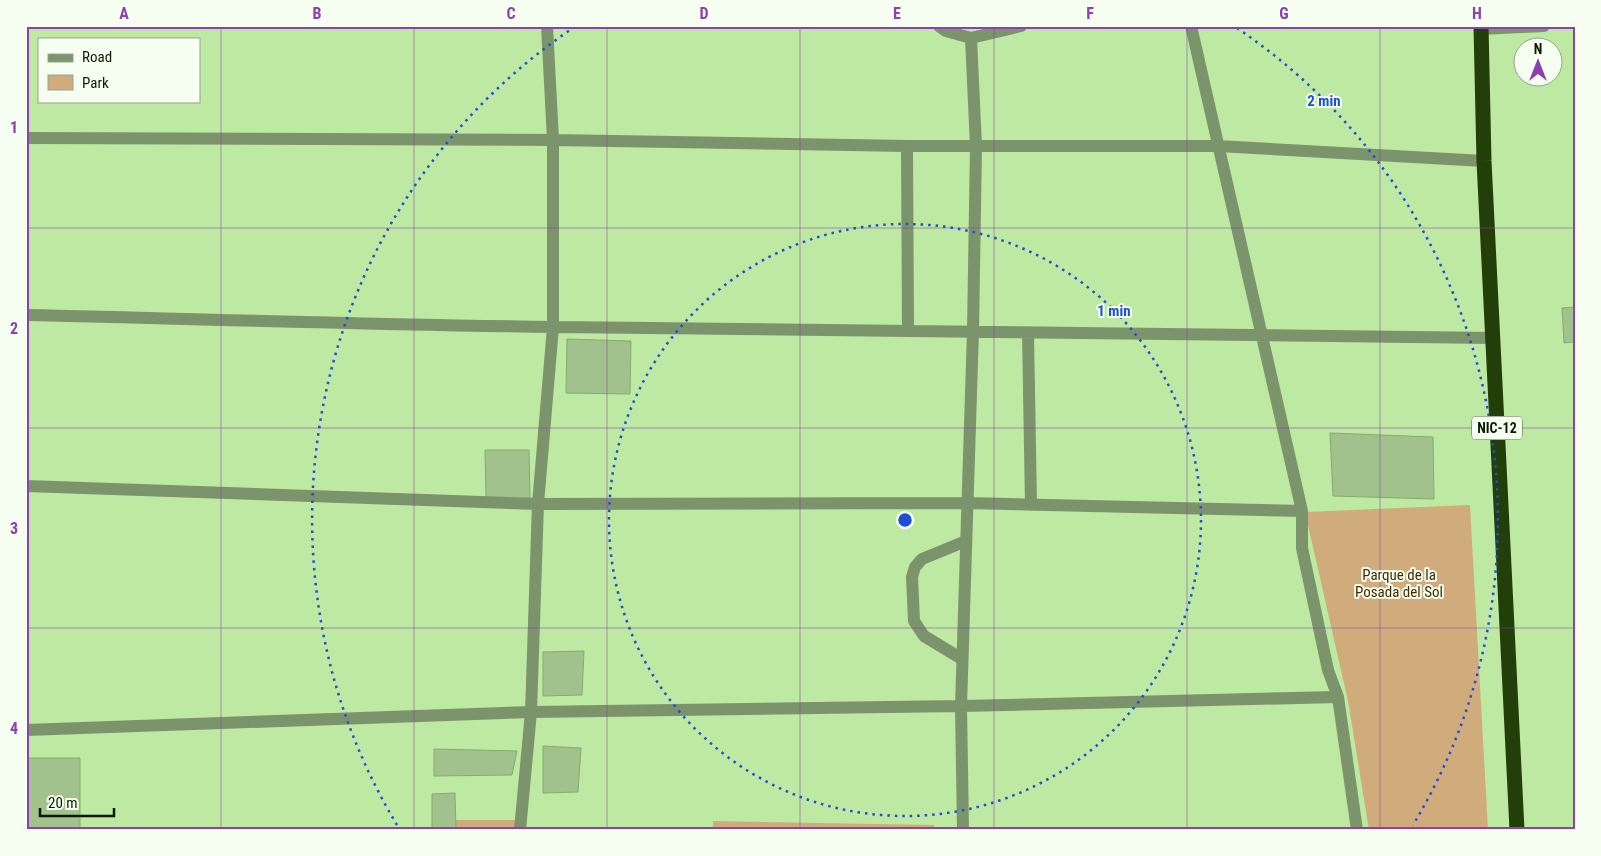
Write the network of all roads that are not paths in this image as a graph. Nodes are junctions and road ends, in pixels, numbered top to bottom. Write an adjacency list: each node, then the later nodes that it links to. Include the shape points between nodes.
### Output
1 (547, 26): 9 (street)
2 (939, 26): 7 (street)
3 (1021, 26): 7 (street)
4 (1191, 26): 12 (street)
5 (1544, 26): 6 (street)
6 (1481, 28): 13 (highway, NIC-12)
7 (971, 38): 11 (street)
8 (26, 138): 9 (street)
9 (553, 140): 10 (street); 15 (street)
10 (907, 146): 11 (street); 16 (street)
11 (976, 146): 12 (street); 17 (street)
12 (1218, 146): 13 (street); 19 (street)
13 (1484, 161): 20 (highway, NIC-12)
14 (26, 315): 15 (street)
15 (553, 327): 16 (street); 23 (street)
16 (908, 330): 17 (street)
17 (974, 331): 18 (street); 22 (street)
18 (1028, 333): 19 (street); 24 (street)
19 (1262, 334): 20 (street); 25 (street)
20 (1493, 338): 35 (highway, NIC-12)
21 (26, 486): 23 (street)
22 (967, 503): 23 (street); 24 (street); 26 (street)
23 (538, 504): 30 (street)
24 (1032, 505): 25 (street)
25 (1302, 511): 28 (street, via 1302,548 1328,670)
26 (966, 541): 27 (street); 27 (street, via 922,559 912,577 914,621 924,636)
27 (962, 659): 29 (street)
28 (1338, 697): 29 (street); 34 (street)
29 (961, 706): 30 (street); 33 (street)
30 (531, 712): 31 (street); 32 (street)
31 (26, 730)
32 (520, 830)
33 (964, 830)
34 (1357, 830)
35 (1516, 830)

